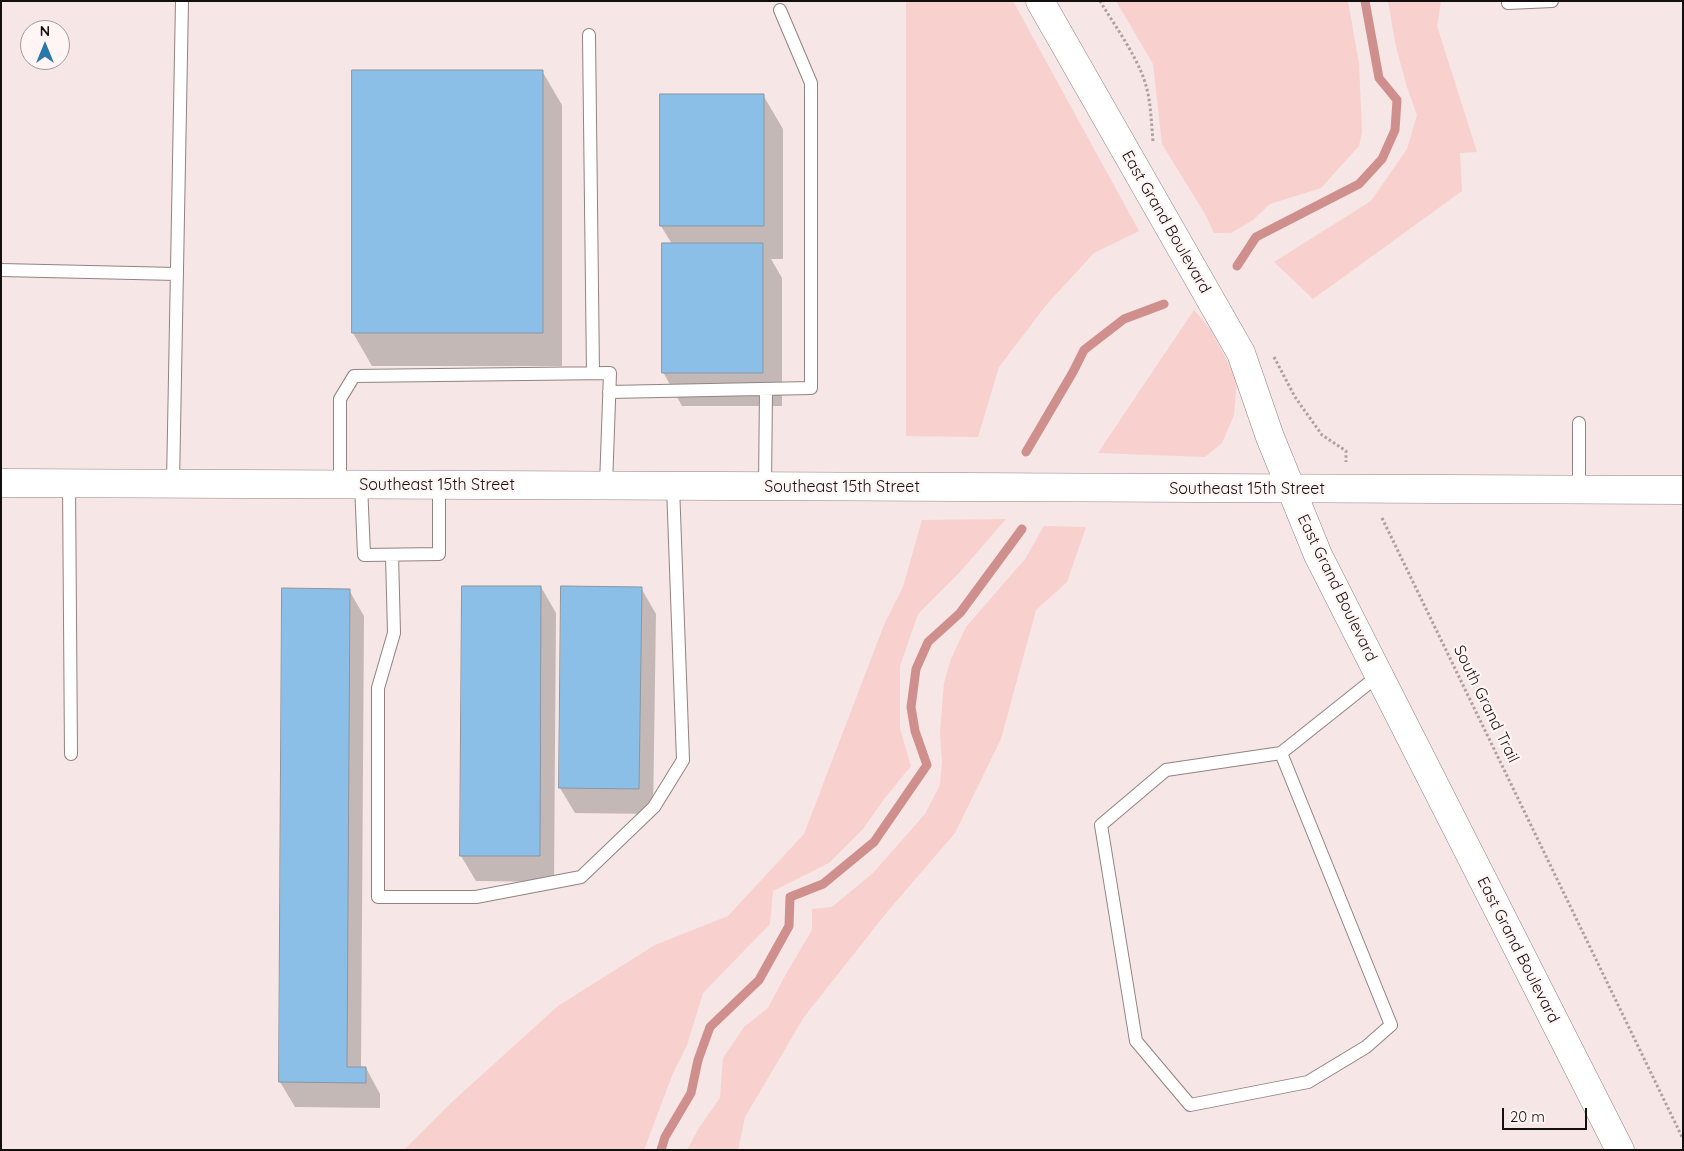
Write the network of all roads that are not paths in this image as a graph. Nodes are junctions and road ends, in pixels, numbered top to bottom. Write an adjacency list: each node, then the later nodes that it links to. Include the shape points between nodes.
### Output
1 (182, 1): 8 (lane)
2 (1040, 1): 21 (main road, East Grand Boulevard, via 1241,354)
3 (1509, 1): 4 (lane)
4 (1552, 1)
5 (780, 10): 10 (lane, via 811,83 810,388)
6 (589, 35): 9 (lane)
7 (1, 270): 8 (lane)
8 (178, 274): 15 (lane)
9 (593, 373): 11 (lane, via 610,373); 16 (lane, via 354,376 340,400)
10 (766, 389): 11 (lane); 20 (lane)
11 (609, 392): 18 (lane)
12 (1579, 423): 22 (lane)
13 (1, 483): 14 (main road, Southeast 15th Street)
14 (69, 483): 15 (main road, Southeast 15th Street); 27 (lane)
15 (173, 484): 16 (main road, Southeast 15th Street)
16 (351, 484): 17 (main road, Southeast 15th Street); 24 (lane, via 364,555)
17 (439, 485): 18 (main road, Southeast 15th Street); 24 (lane, via 439,554)
18 (606, 485): 19 (main road, Southeast 15th Street)
19 (674, 486): 20 (main road, Southeast 15th Street); 24 (lane, via 684,760 654,807 581,877 476,897 378,897 378,688 394,633)
20 (765, 486): 21 (main road, Southeast 15th Street)
21 (1291, 489): 22 (main road, Southeast 15th Street); 25 (main road, East Grand Boulevard, via 1318,555)
22 (1579, 489): 23 (main road, Southeast 15th Street)
23 (1683, 490)
24 (392, 555)
25 (1379, 675): 26 (lane); 28 (main road, East Grand Boulevard)
26 (1281, 753): 26 (lane, via 1391,1025 1366,1047 1308,1082 1190,1105 1136,1041 1101,826 1166,770)
27 (71, 754)
28 (1620, 1150)

